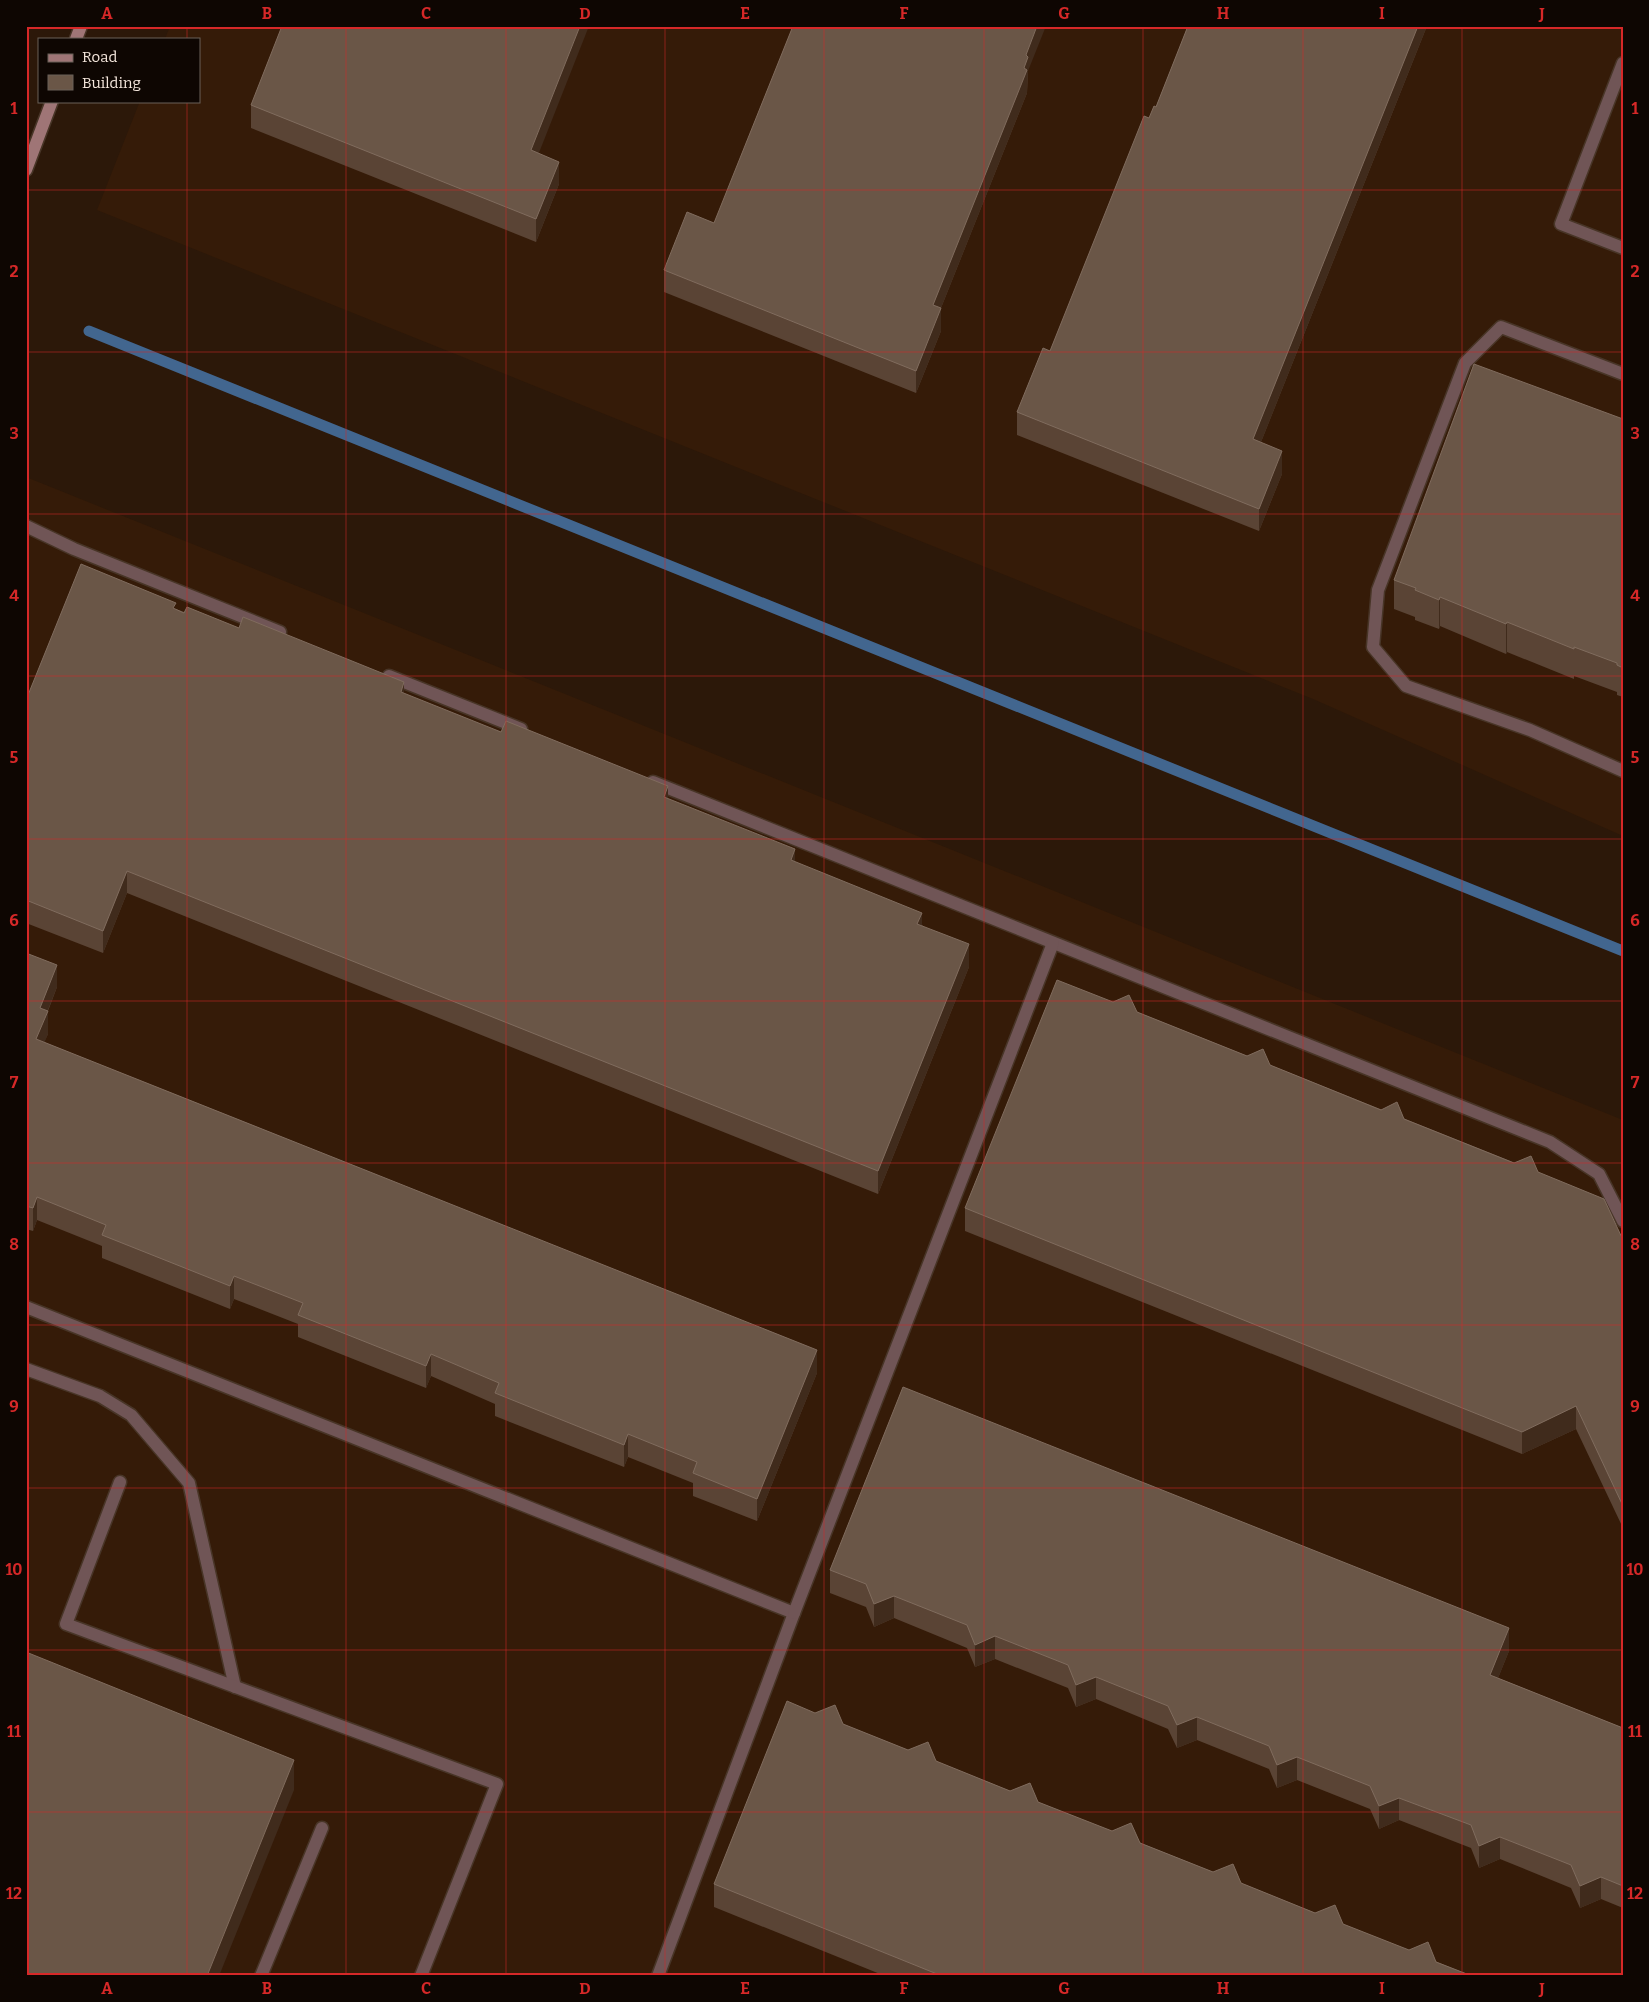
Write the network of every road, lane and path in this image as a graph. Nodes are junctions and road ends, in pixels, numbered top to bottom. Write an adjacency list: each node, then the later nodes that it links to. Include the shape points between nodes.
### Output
1 (81, 26): 2 (street)
2 (76, 38)
3 (1623, 63): 6 (lane, via 1561,224)
4 (52, 102): 5 (street)
5 (26, 170)
6 (1623, 248)
7 (1623, 374): 12 (lane, via 1501,327 1465,363 1378,590 1373,647 1406,686 1530,730)
8 (26, 526): 9 (lane, via 74,549)
9 (296, 638)
10 (379, 672): 11 (lane)
11 (536, 735)
12 (1623, 772)
13 (638, 776): 14 (lane)
14 (1053, 943): 15 (lane, via 1550,1142 1599,1174); 19 (lane)
15 (1623, 1221)
16 (26, 1307): 19 (lane)
17 (26, 1369): 20 (lane, via 100,1396 131,1415 189,1483)
18 (120, 1482): 20 (lane, via 66,1624)
19 (794, 1613): 24 (lane)
20 (235, 1687): 23 (lane, via 497,1784)
21 (322, 1828): 22 (lane)
22 (261, 1976)
23 (421, 1976)
24 (658, 1976)

